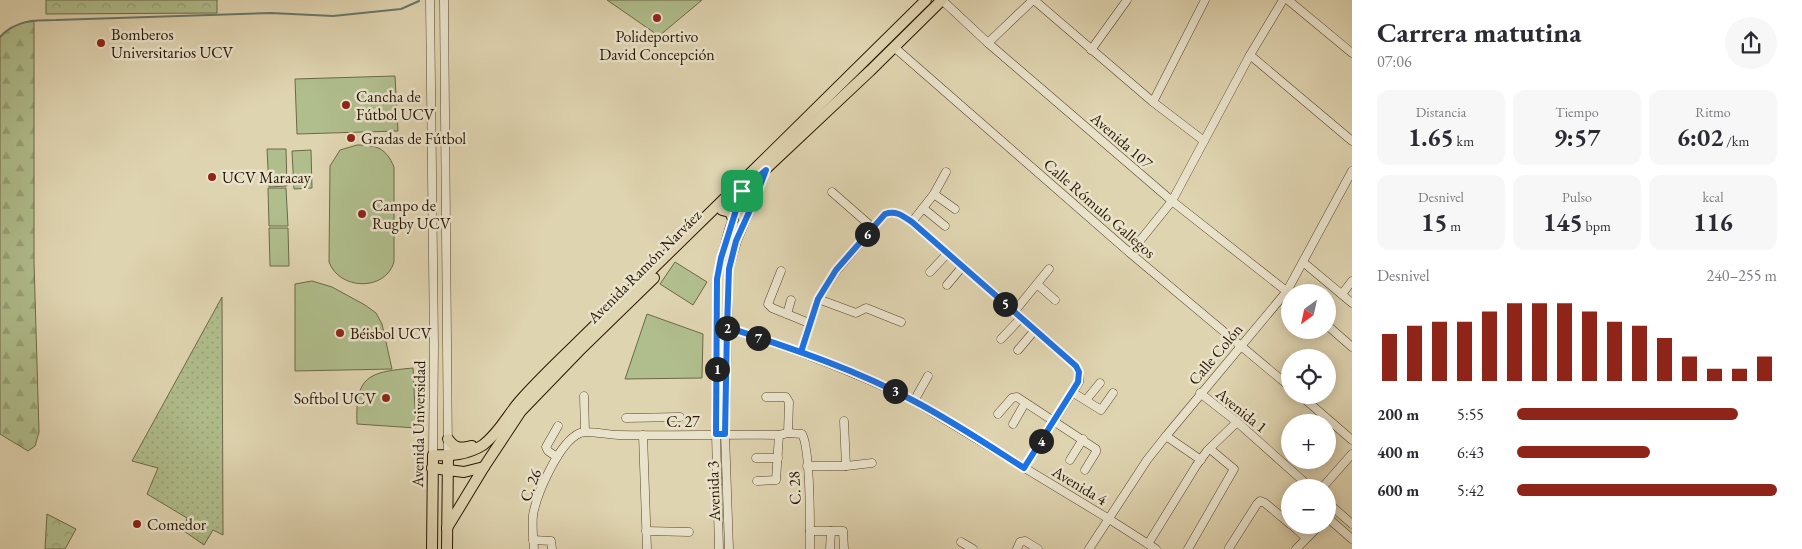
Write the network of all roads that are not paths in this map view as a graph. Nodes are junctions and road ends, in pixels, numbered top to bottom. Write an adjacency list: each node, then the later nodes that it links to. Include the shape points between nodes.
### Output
1 (430, 0): 15 (street, Avenida Universidad)
2 (444, 0): 16 (street, Avenida Universidad)
3 (926, 0): 9 (street, Avenida 107); 21 (main road, Avenida Ramón Narváez)
4 (1034, 0): 10 (street); 12 (street)
5 (1127, 0): 12 (street)
6 (1206, 0): 17 (street)
7 (1283, 0): 14 (street)
8 (1288, 0): 13 (street)
9 (939, 2): 10 (street, Avenida 107); 11 (main road, Avenida Ramón Narváez)
10 (988, 43): 27 (street, Avenida 107)
11 (894, 47): 20 (main road, Avenida Ramón Narváez); 36 (street, Calle Rómulo Gallegos)
12 (1091, 50): 17 (street)
13 (1352, 53)
14 (1250, 55): 18 (street); 19 (street)
15 (432, 64): 16 (street); 101 (street, Avenida Universidad)
16 (445, 65): 95 (street, Avenida Universidad)
17 (1153, 102): 18 (street)
18 (1204, 141): 27 (street)
19 (1352, 141)
20 (766, 170): 24 (main road, Avenida Ramón Narváez); 58 (street, Avenida 3, via 736,241 729,269)
21 (754, 171): 24 (street, Avenida 3); 98 (main road, Avenida Ramón Narváez, via 556,363 519,402 495,435)
22 (1352, 171): 37 (street, Calle Colón)
23 (946, 172): 26 (street)
24 (742, 191): 30 (main road, Avenida Ramón Narváez); 31 (street, Avenida 3)
25 (832, 192): 34 (street)
26 (934, 194): 28 (street); 29 (street)
27 (1172, 201): 36 (street); 46 (street, Avenida 107)
28 (923, 208): 32 (street); 33 (street)
29 (955, 209)
30 (722, 210): 31 (main road, via 730,212); 109 (main road, Avenida Ramón Narváez, via 521,411)
31 (733, 219): 57 (street, Avenida 3, via 717,279)
32 (912, 222): 34 (street, via 891,212); 35 (street)
33 (945, 226)
34 (872, 227): 48 (street, via 836,270)
35 (948, 253): 38 (street); 41 (street)
36 (1130, 253): 62 (street, Calle Rómulo Gallegos)
37 (1303, 262): 44 (street, Calle Colón); 47 (street)
38 (963, 266): 45 (street); 54 (street)
39 (1049, 269): 43 (street)
40 (781, 271): 53 (street, via 768,304)
41 (930, 272)
42 (1352, 281): 47 (street)
43 (1037, 284): 50 (street); 54 (street)
44 (1292, 284)
45 (947, 285)
46 (1281, 287)
47 (1342, 294): 52 (street)
48 (818, 299): 55 (street, via 856,313 866,308); 56 (street)
49 (791, 300): 53 (street)
50 (1055, 300)
51 (1281, 300): 62 (street, Calle Colón)
52 (1352, 303)
53 (786, 314): 56 (street)
54 (1017, 315): 59 (street); 61 (street)
55 (902, 322)
56 (809, 323): 65 (street)
57 (717, 325): 58 (street, Avenida 4); 89 (street, Avenida 3)
58 (727, 327): 65 (street, Avenida 4); 90 (street, Avenida 3)
59 (1035, 330): 64 (street); 69 (street, via 1076,366 1078,382)
60 (1336, 333): 63 (street)
61 (1001, 339)
62 (1241, 344): 67 (street, Calle Rómulo Gallegos); 71 (street, Calle Colón)
63 (1352, 347)
64 (1018, 350)
65 (801, 352): 75 (street, Avenida 4)
66 (928, 376): 75 (street)
67 (1281, 378)
68 (1100, 383): 74 (street)
69 (1072, 392): 74 (street); 83 (street)
70 (1113, 393): 74 (street, via 1101,410)
71 (1200, 393): 84 (street, Avenida 1); 94 (street, Calle Colón)
72 (584, 396): 87 (street)
73 (766, 397): 88 (street, via 786,397)
74 (1086, 400)
75 (914, 401): 113 (street, Avenida 4)
76 (1025, 402): 78 (street, via 1014,397); 83 (street); 85 (street)
77 (1310, 404): 97 (street)
78 (998, 414)
79 (680, 417): 81 (street)
80 (626, 418): 81 (street)
81 (652, 418): 92 (street)
82 (844, 421): 111 (street)
83 (1053, 421): 96 (street); 113 (street)
84 (1237, 422): 99 (street); 116 (street, Avenida 1)
85 (1013, 424)
86 (558, 426): 103 (street, via 546,447)
87 (585, 432): 91 (street, C. 27); 103 (street, C. 26, via 572,438)
88 (792, 433): 93 (street, C. 27); 110 (street, C. 28, via 802,434 805,439)
89 (716, 434): 90 (street, C. 27); 92 (street, C. 27); 142 (street, Avenida 3)
90 (725, 434): 93 (street, C. 27); 143 (street, Avenida 3)
91 (643, 435): 92 (street, C. 27); 125 (street)
92 (652, 435)
93 (779, 435): 105 (street)
94 (1166, 436): 107 (street); 121 (street, Calle Colón)
95 (448, 439): 98 (main road, via 453,446 461,448); 102 (street, Avenida Universidad)
96 (1082, 439): 106 (street); 114 (street, via 1096,449)
97 (1352, 440)
98 (483, 444): 102 (main road, Avenida Ramón Narváez, via 467,453)
99 (1210, 449): 107 (street); 152 (street, via 1234,469)
100 (1352, 454): 117 (street)
101 (432, 455): 102 (main road, Avenida Ramón Narváez); 112 (main road, Avenida Universidad)
102 (448, 456): 115 (main road, Avenida Universidad)
103 (557, 457): 133 (street, C. 26, via 537,496)
104 (756, 458): 105 (street)
105 (778, 458): 118 (street, via 776,480)
106 (1070, 460)
107 (1201, 460): 135 (street)
108 (872, 464): 111 (street)
109 (484, 466): 115 (main road, via 464,472); 124 (main road, Avenida Ramón Narváez)
110 (807, 466): 111 (street); 126 (street, C. 28)
111 (846, 466)
112 (432, 468): 115 (main road); 137 (main road, Avenida Universidad)
113 (1024, 468): 121 (street, Avenida 4)
114 (1085, 470)
115 (448, 471): 124 (main road, Avenida Universidad)
116 (1301, 479)
117 (1330, 479)
118 (757, 481)
119 (1336, 511): 122 (street)
120 (1281, 516): 136 (street, via 1260,501)
121 (1110, 519): 135 (street, Avenida 4); 150 (street, Calle Colón)
122 (1352, 524)
123 (1336, 525): 132 (street)
124 (446, 528): 138 (main road, Avenida Universidad)
125 (646, 531): 128 (street); 141 (street)
126 (810, 531): 127 (street); 144 (street, C. 28)
127 (830, 531): 145 (street); 146 (street, via 844,532)
128 (690, 532)
129 (1302, 534): 131 (street)
130 (1310, 534): 131 (street)
131 (1306, 538): 153 (street)
132 (1352, 539)
133 (533, 540): 139 (street, C. 26); 140 (street, via 551,541)
134 (961, 542): 147 (street)
135 (1148, 544): 151 (street, Avenida 4)
136 (1230, 548)
137 (432, 549)
138 (447, 549)
139 (534, 549)
140 (552, 549)
141 (647, 549)
142 (719, 549)
143 (729, 549)
144 (810, 549)
145 (830, 549)
146 (844, 549)
147 (973, 549)
148 (1017, 549): 149 (street, via 1020,542)
149 (1038, 549)
150 (1089, 549)
151 (1156, 549)
152 (1188, 549)
153 (1296, 549)

